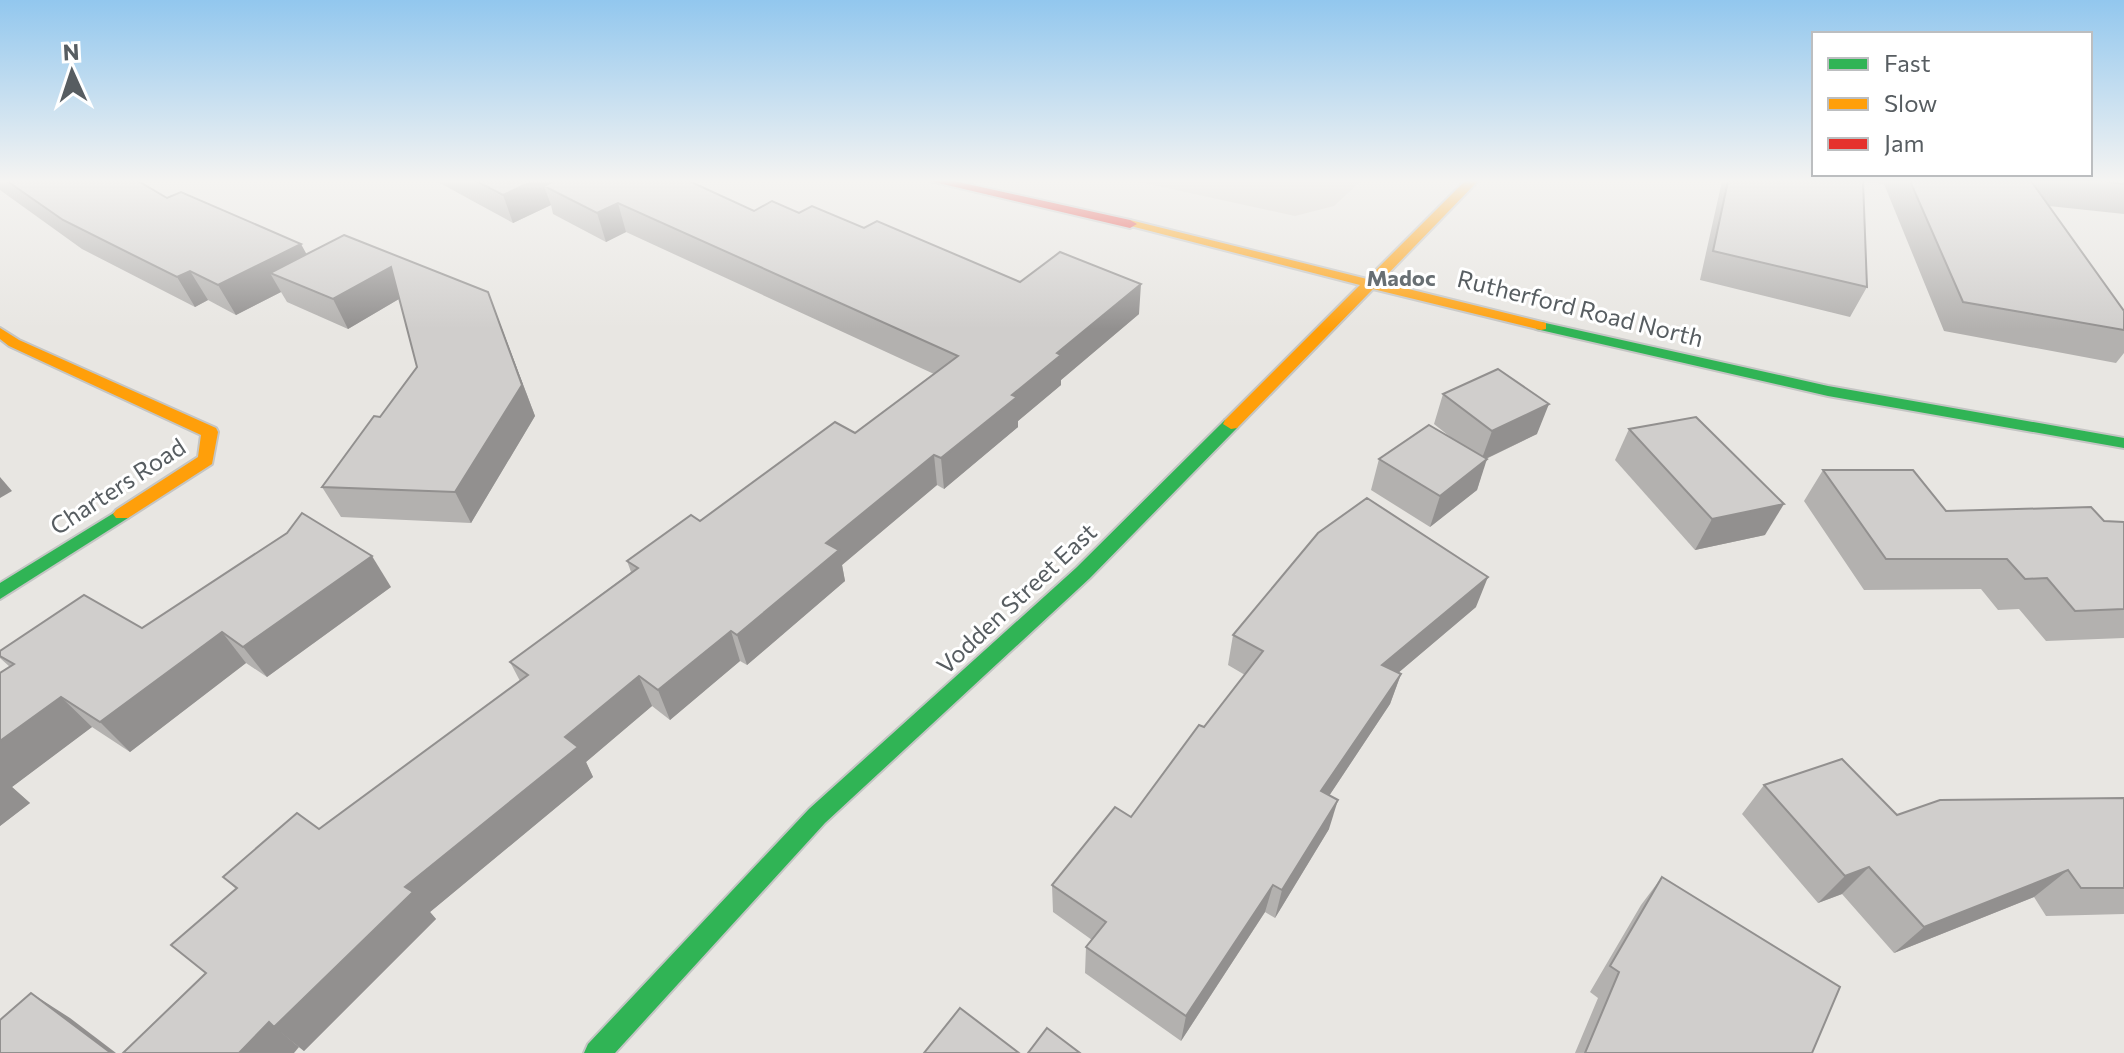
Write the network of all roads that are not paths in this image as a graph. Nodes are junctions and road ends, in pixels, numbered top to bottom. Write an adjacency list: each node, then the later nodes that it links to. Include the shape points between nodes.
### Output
1 (1144, 230): 3 (street, Rutherford Road North)
2 (1424, 230): 3 (street, Vodden Street East)
3 (1371, 284): 5 (street, Rutherford Road North, via 1713,366 2002,426); 7 (street, Vodden Street East, via 1083,573 817,816)
4 (0, 332): 6 (street, Charters Road, via 210,432 206,460)
5 (2124, 443)
6 (0, 592)
7 (597, 1053)

